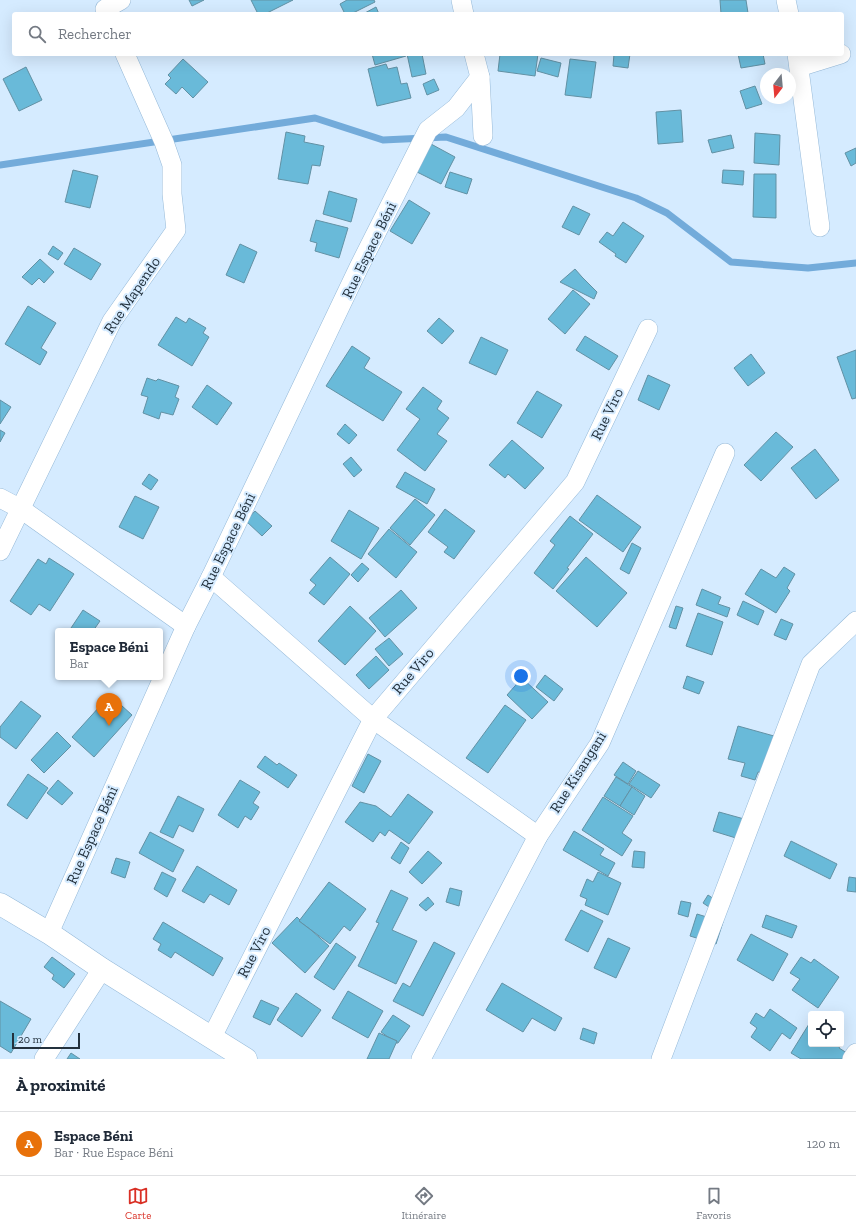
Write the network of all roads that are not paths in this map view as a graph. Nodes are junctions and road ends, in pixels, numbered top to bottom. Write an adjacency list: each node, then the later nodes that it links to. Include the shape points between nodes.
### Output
1 (121, 0): 4 (street)
2 (461, 0): 5 (street)
3 (786, 0): 6 (street)
4 (103, 8)
5 (464, 12)
6 (789, 12)
7 (856, 49): 8 (street)
8 (844, 53)
9 (126, 56): 19 (street, Rue Mapendo, via 172,165 176,230 112,320)
10 (475, 56): 13 (street)
11 (827, 56): 12 (street)
12 (798, 60): 15 (street)
13 (480, 77): 14 (street); 21 (street, Rue Espace Béni, via 456,108 428,130 359,267)
14 (483, 136)
15 (820, 227)
16 (648, 329): 26 (street, Rue Viro, via 575,482)
17 (725, 453): 27 (street, Rue Kisangani, via 600,743)
18 (0, 498): 19 (street)
19 (20, 509): 20 (street, Rue Mapendo); 23 (street)
20 (0, 551)
21 (211, 576): 23 (street, Rue Espace Béni); 26 (street)
22 (856, 621): 36 (street, via 811,664)
23 (186, 626): 24 (street, Rue Espace Béni)
24 (163, 678)
25 (162, 680): 29 (street, Rue Espace Béni)
26 (373, 719): 27 (street); 31 (street, Rue Viro)
27 (538, 836): 35 (street, Rue Kisangani)
28 (0, 904): 29 (street)
29 (49, 933): 30 (street)
30 (102, 969): 31 (street); 33 (street)
31 (212, 1037): 34 (street)
32 (856, 1053): 37 (street)
33 (44, 1059)
34 (246, 1059)
35 (421, 1059)
36 (661, 1059)
37 (852, 1059)

